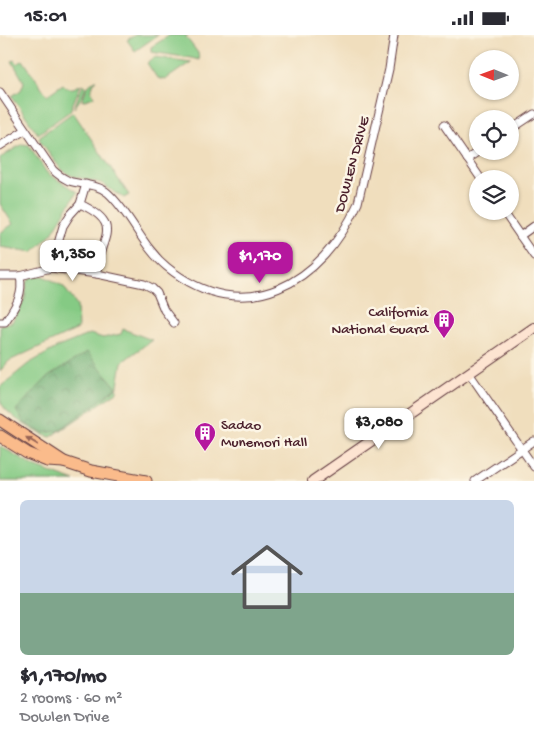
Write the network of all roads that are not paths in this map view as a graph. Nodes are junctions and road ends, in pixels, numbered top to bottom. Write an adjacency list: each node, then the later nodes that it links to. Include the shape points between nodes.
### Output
1 (394, 35): 10 (street, DOWLEN DRIVE, via 360,194 349,223 320,260 280,288 256,296 226,296 182,278 156,257 107,192)
2 (0, 92): 6 (street, DOWLEN DRIVE)
3 (534, 114): 4 (street)
4 (519, 124)
5 (444, 125): 8 (street)
6 (25, 130): 7 (street); 10 (street, DOWLEN DRIVE, via 53,171 70,181)
7 (0, 146)
8 (468, 159): 9 (street)
9 (475, 170)
10 (86, 184): 11 (street)
11 (80, 204): 16 (street, via 63,226); 17 (street, via 95,212 108,229)
12 (509, 220): 14 (street)
13 (534, 226): 14 (street)
14 (520, 236): 15 (street)
15 (534, 256)
16 (51, 268): 17 (street); 19 (street)
17 (97, 275): 21 (street, via 152,288)
18 (0, 276): 19 (street)
19 (20, 276): 20 (street, via 20,300 5,322)
20 (0, 322)
21 (174, 323)
22 (534, 328): 23 (street)
23 (469, 373): 27 (street); 31 (street)
24 (0, 420): 28 (main road, one-way to 24)
25 (0, 436): 28 (main road, via 27,453 47,461)
26 (534, 441): 27 (street)
27 (522, 449): 29 (street); 32 (street)
28 (64, 462): 30 (main road, via 91,471)
29 (534, 467)
30 (146, 481)
31 (313, 481)
32 (475, 481)

